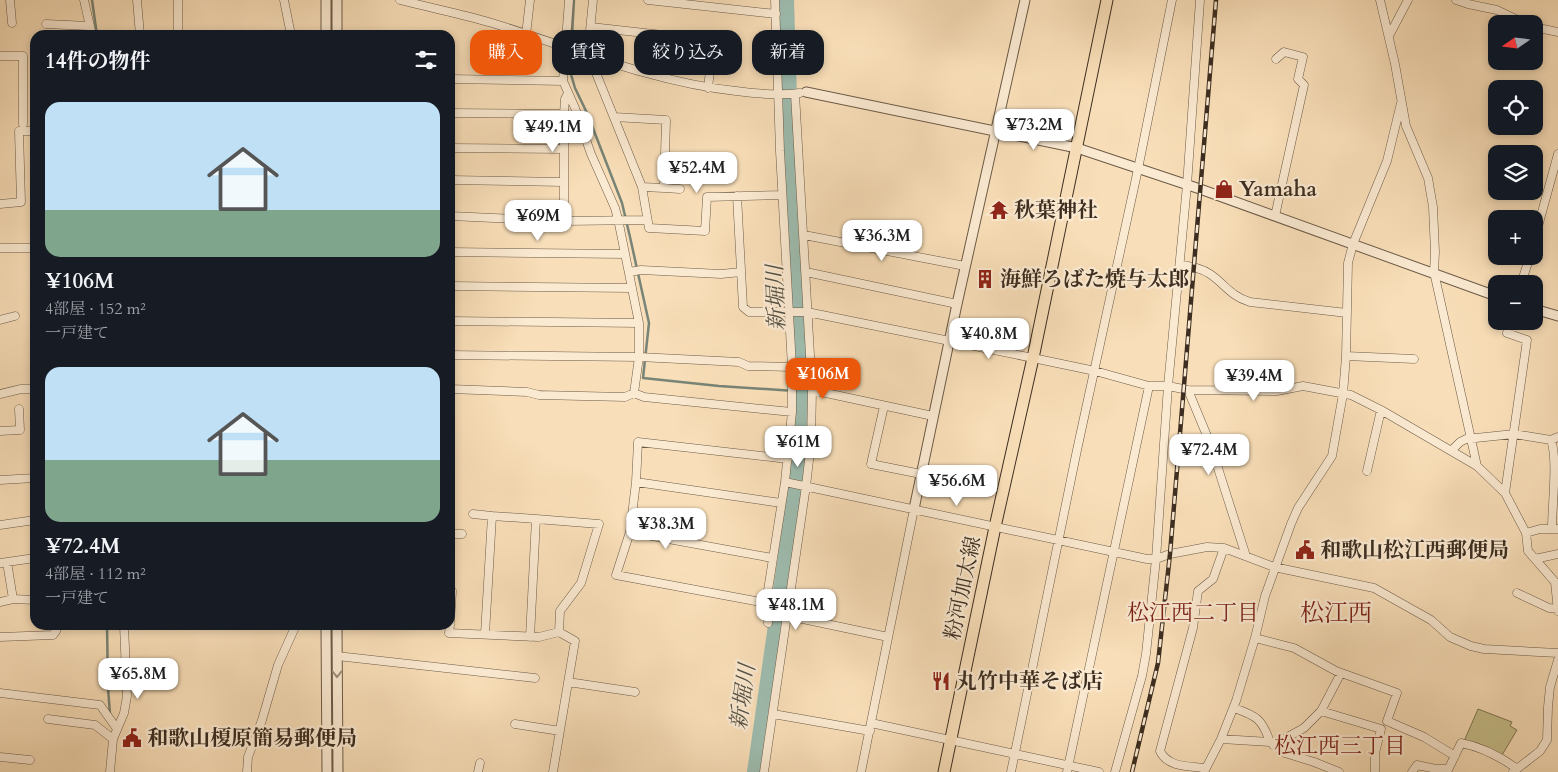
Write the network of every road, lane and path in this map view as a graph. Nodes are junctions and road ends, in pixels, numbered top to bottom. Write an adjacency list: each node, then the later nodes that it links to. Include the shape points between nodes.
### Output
1 (10, 0): 23 (street)
2 (84, 0): 25 (street)
3 (137, 0): 29 (street)
4 (178, 0): 30 (street)
5 (284, 0): 31 (street)
6 (326, 0): 32 (street)
7 (337, 0): 33 (street)
8 (400, 0): 34 (street)
9 (530, 0): 35 (street)
10 (570, 0): 36 (street)
11 (593, 0): 26 (street)
12 (648, 0): 21 (street)
13 (775, 0): 21 (street)
14 (1025, 0): 60 (street)
15 (1107, 0): 62 (main road, 粉河加太線)
16 (1172, 0): 65 (street)
17 (1200, 0): 68 (street)
18 (1380, 0): 40 (street)
19 (1408, 0): 40 (street)
20 (1456, 0): 22 (street)
21 (776, 14): 53 (street)
22 (1507, 15)
23 (12, 24)
24 (46, 24): 25 (street)
25 (89, 26): 28 (street)
26 (591, 26): 37 (street); 38 (street)
27 (1543, 29): 39 (street)
28 (90, 30)
29 (140, 30)
30 (178, 30)
31 (290, 30)
32 (326, 30)
33 (337, 30)
34 (512, 30)
35 (527, 30)
36 (568, 30)
37 (591, 30)
38 (634, 31)
39 (1558, 32)
40 (1389, 36): 54 (street)
41 (0, 56): 58 (street, via 23,56)
42 (1276, 59): 77 (street, via 1284,52 1303,57 1298,79 1304,85)
43 (624, 66): 49 (street, via 678,83)
44 (563, 75): 48 (street)
45 (597, 75): 57 (street)
46 (710, 75): 49 (street)
47 (455, 79): 48 (street)
48 (563, 80): 51 (street)
49 (708, 88): 53 (street)
50 (806, 92): 52 (street); 60 (street)
51 (568, 93): 56 (street); 78 (street)
52 (795, 94): 53 (street); 81 (street)
53 (778, 96): 72 (street)
54 (1401, 103): 82 (street, via 1387,161); 92 (street, via 1406,126 1428,178 1433,207)
55 (455, 113): 56 (street)
56 (564, 114): 63 (street)
57 (614, 117): 69 (street); 70 (street, via 666,120)
58 (23, 124)
59 (30, 131): 74 (street, via 19,131 21,202)
60 (996, 132): 62 (street); 88 (street)
61 (455, 148): 63 (street)
62 (1077, 148): 65 (street); 111 (main road, 粉河加太線)
63 (564, 149): 67 (street)
64 (1558, 154): 75 (street)
65 (1138, 169): 68 (street); 114 (street)
66 (455, 180): 67 (street)
67 (564, 182): 80 (street)
68 (1187, 185): 77 (street); 87 (street)
69 (642, 188): 70 (street); 79 (street)
70 (664, 188): 71 (street)
71 (680, 189)
72 (782, 195): 73 (street); 97 (street)
73 (737, 196): 79 (street, via 707,197 705,231 649,228); 90 (street)
74 (0, 204)
75 (1543, 210)
76 (455, 216): 80 (street)
77 (1275, 216): 82 (street)
78 (618, 219): 79 (street); 80 (street); 86 (street)
79 (647, 220)
80 (564, 221)
81 (804, 235): 88 (street); 91 (street)
82 (1353, 244): 92 (street); 99 (street, via 1348,263)
83 (0, 248): 84 (street)
84 (30, 248)
85 (455, 252): 86 (street)
86 (625, 254): 89 (street)
87 (1180, 265): 99 (street, via 1201,269 1238,298 1250,302); 116 (street)
88 (965, 266): 96 (street)
89 (629, 272): 90 (street); 94 (street)
90 (741, 272): 97 (street, via 743,307 749,312)
91 (806, 272): 96 (street); 98 (street)
92 (1434, 272): 95 (street); 132 (street)
93 (455, 286): 94 (street)
94 (632, 288): 105 (street)
95 (1488, 293)
96 (957, 304): 107 (street)
97 (790, 312): 98 (street); 113 (street)
98 (807, 312): 107 (street); 119 (street)
99 (1347, 312): 109 (street)
100 (1543, 312): 102 (street)
101 (15, 316): 103 (street)
102 (1558, 316)
103 (0, 320)
104 (455, 321): 105 (street)
105 (639, 323): 110 (street)
106 (1508, 330): 130 (street, via 1507,333 1527,340)
107 (949, 340): 111 (street); 128 (street)
108 (455, 354): 110 (street)
109 (1346, 356): 112 (street); 123 (street)
110 (639, 357): 113 (street); 121 (street)
111 (1033, 358): 114 (street); 151 (main road, 粉河加太線)
112 (1414, 358)
113 (792, 367): 127 (street)
114 (1095, 371): 115 (street); 157 (street)
115 (1149, 386): 116 (street); 159 (street)
116 (1168, 386): 120 (street); 164 (street)
117 (30, 389): 122 (street)
118 (455, 390): 121 (street, via 625,398)
119 (812, 390): 124 (street); 142 (street)
120 (1188, 390): 123 (street, via 1277,391 1303,386); 161 (street, via 1213,452)
121 (634, 392): 127 (street, via 644,397)
122 (0, 394)
123 (1343, 394): 126 (street); 167 (street, via 1332,456 1298,508)
124 (884, 406): 128 (street); 137 (street, via 871,464)
125 (18, 409): 129 (street, via 20,430)
126 (1381, 410): 133 (street); 136 (street)
127 (792, 412): 134 (street)
128 (933, 416): 137 (street)
129 (0, 431)
130 (1514, 434): 131 (street); 132 (street); 143 (street)
131 (1554, 438): 152 (street, via 1556,479 1552,510)
132 (1471, 439): 133 (street, via 1460,442); 135 (street)
133 (1451, 451): 135 (street)
134 (788, 459): 140 (street, via 638,442); 141 (street)
135 (1477, 466): 143 (street)
136 (1367, 471)
137 (921, 474): 145 (street)
138 (30, 478): 139 (street)
139 (0, 480)
140 (636, 482): 144 (street); 153 (street)
141 (787, 483): 142 (street); 144 (street)
142 (804, 486): 145 (street); 174 (street)
143 (1505, 492): 154 (street)
144 (781, 503): 162 (street)
145 (914, 509): 151 (street); 186 (street)
146 (473, 514): 147 (street)
147 (492, 516): 148 (street); 183 (street)
148 (536, 519): 182 (street, via 599,524 581,583 560,611); 185 (street)
149 (30, 521): 150 (street)
150 (0, 525)
151 (995, 527): 157 (street); 206 (main road, 粉河加太線)
152 (1555, 529): 154 (street)
153 (630, 532): 162 (street); 172 (street, via 616,575)
154 (1526, 533): 165 (street, via 1528,550)
155 (455, 534): 156 (street)
156 (462, 534)
157 (1059, 540): 159 (street); 208 (street)
158 (1224, 548): 161 (street); 164 (street, via 1207,547); 214 (street, via 1213,579 1198,591 1193,628 1160,751 1169,763)
159 (1114, 552): 164 (street); 213 (street)
160 (1558, 554): 165 (street)
161 (1246, 556): 167 (street)
162 (772, 558): 172 (street)
163 (30, 559): 166 (street)
164 (1156, 559): 228 (street, via 1142,676)
165 (1535, 559): 173 (street, via 1555,582)
166 (4, 562): 169 (street)
167 (1274, 567): 187 (street); 188 (street, via 1374,588 1431,620 1450,637 1471,646)
168 (1517, 593): 173 (street)
169 (13, 600): 170 (street); 171 (street)
170 (30, 600)
171 (0, 602)
172 (766, 603): 175 (street, via 770,613)
173 (1558, 609)
174 (785, 616): 186 (street); 198 (street)
175 (768, 623)
176 (56, 630): 184 (street, via 52,635)
177 (124, 630): 202 (street, via 127,696)
178 (294, 630): 218 (street, via 278,665 248,757)
179 (326, 630): 219 (street)
180 (337, 630): 189 (street)
181 (449, 630): 183 (street, via 449,633)
182 (559, 632): 185 (street); 193 (street, via 575,641)
183 (485, 634): 185 (street)
184 (0, 637)
185 (530, 637)
186 (888, 637): 201 (street)
187 (1255, 638): 191 (street, via 1294,648); 196 (street)
188 (1558, 653)
189 (337, 656): 192 (street); 220 (street, one-way to 220)
190 (1558, 660): 216 (street, via 1550,687 1547,740 1540,751)
191 (1341, 673): 197 (street); 209 (street, via 1397,693 1387,721 1424,737)
192 (535, 678)
193 (568, 682): 194 (street); 203 (street)
194 (635, 692)
195 (0, 693): 202 (street, via 100,705)
196 (1234, 708): 205 (street); 207 (street, via 1256,716)
197 (1321, 711): 207 (street, via 1304,728); 230 (street, via 1381,729 1375,753)
198 (773, 714): 201 (street); 223 (street)
199 (48, 719): 204 (street, via 95,725)
200 (515, 724): 203 (street)
201 (871, 727): 206 (street); 224 (street)
202 (117, 729): 204 (street)
203 (560, 731): 222 (street)
204 (113, 739): 217 (street)
205 (1221, 739): 207 (street); 214 (street)
206 (951, 740): 208 (street); 225 (main road, 粉河加太線)
207 (1271, 743): 229 (street, via 1285,753)
208 (1014, 754): 213 (street); 226 (street)
209 (1455, 756): 215 (street); 216 (street, via 1461,743 1474,746 1497,754)
210 (0, 757): 211 (street)
211 (30, 760)
212 (480, 763): 221 (street)
213 (1068, 769): 227 (street)
214 (1205, 770)
215 (1448, 770): 231 (street, via 1417,765)
216 (1515, 770)
217 (110, 772)
218 (247, 772)
219 (326, 772)
220 (338, 772)
221 (478, 772)
222 (553, 772)
223 (764, 772)
224 (861, 772)
225 (944, 772)
226 (1010, 772)
227 (1099, 772)
228 (1115, 772)
229 (1339, 772)
230 (1375, 772)
231 (1412, 772)

